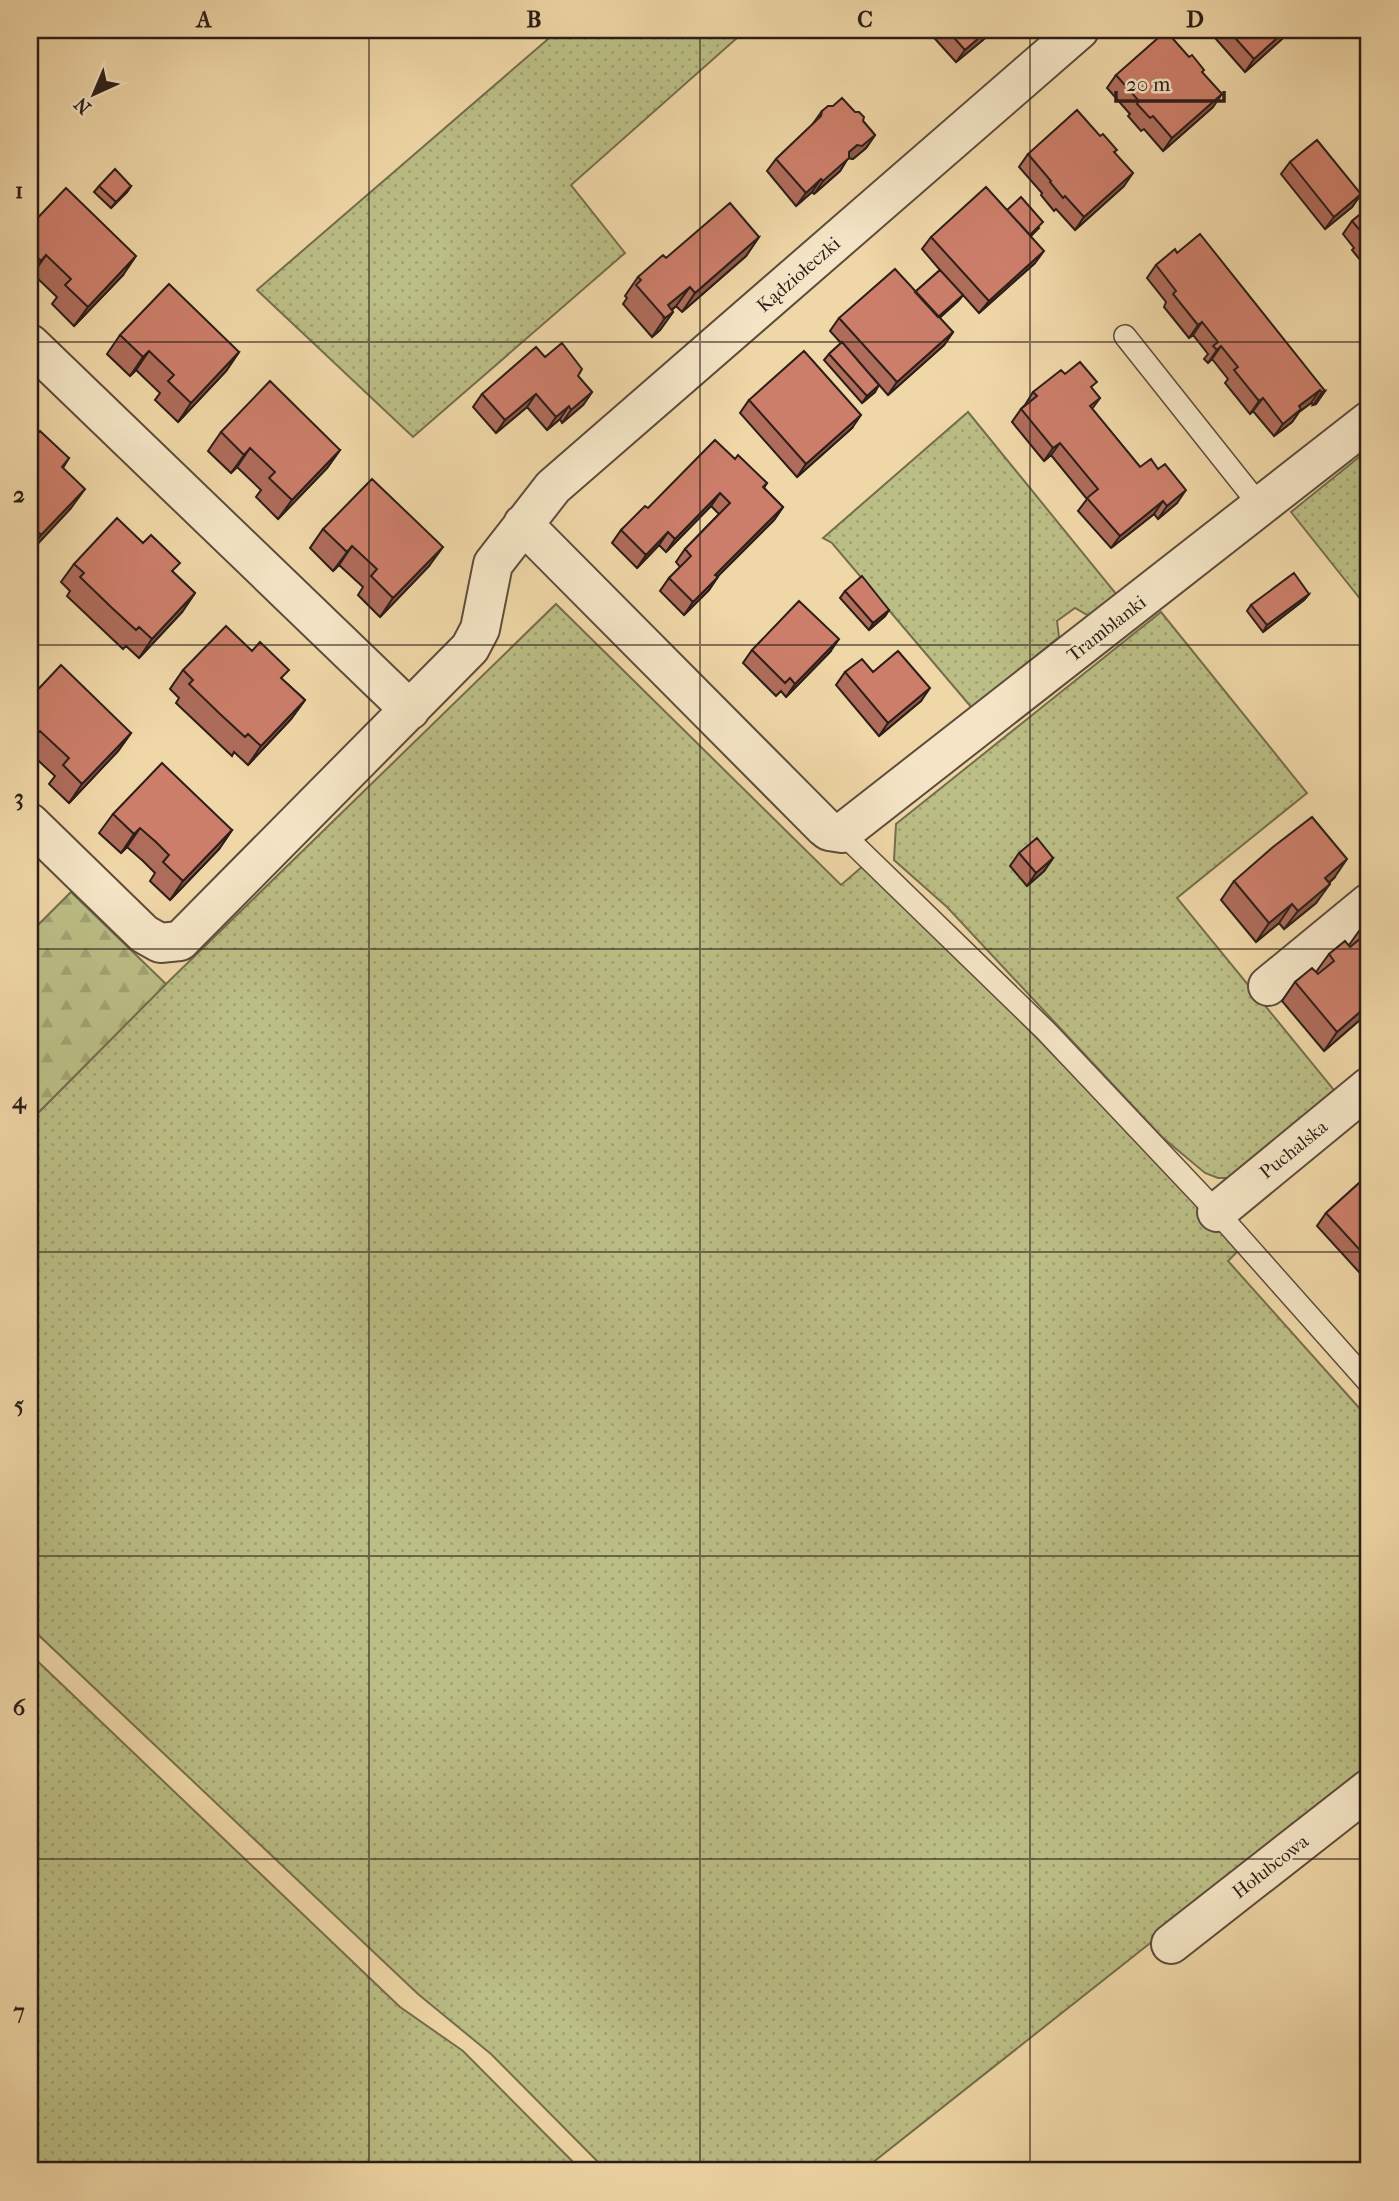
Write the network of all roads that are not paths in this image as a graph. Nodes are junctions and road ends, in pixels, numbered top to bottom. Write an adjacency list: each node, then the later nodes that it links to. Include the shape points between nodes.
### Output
1 (1079, 30): 6 (street, Kądziołeczki, via 553,487)
2 (1125, 336): 5 (lane)
3 (30, 344): 7 (street)
4 (1369, 421): 5 (street, Tramblanki)
5 (1261, 507): 9 (street, Tramblanki)
6 (523, 524): 7 (street, Kądziołeczki, via 493,564 480,629 470,648); 9 (street, via 824,827)
7 (410, 710): 8 (street, Kądziołeczki, via 180,941 160,943 144,934)
8 (30, 823)
9 (842, 833): 13 (lane, via 1046,1031)
10 (1369, 903): 11 (street)
11 (1268, 986)
12 (1369, 1087): 13 (street, Puchalska)
13 (1217, 1212): 14 (lane)
14 (1369, 1383)
15 (1369, 1789): 16 (street, Hołubcowa)
16 (1171, 1944)

